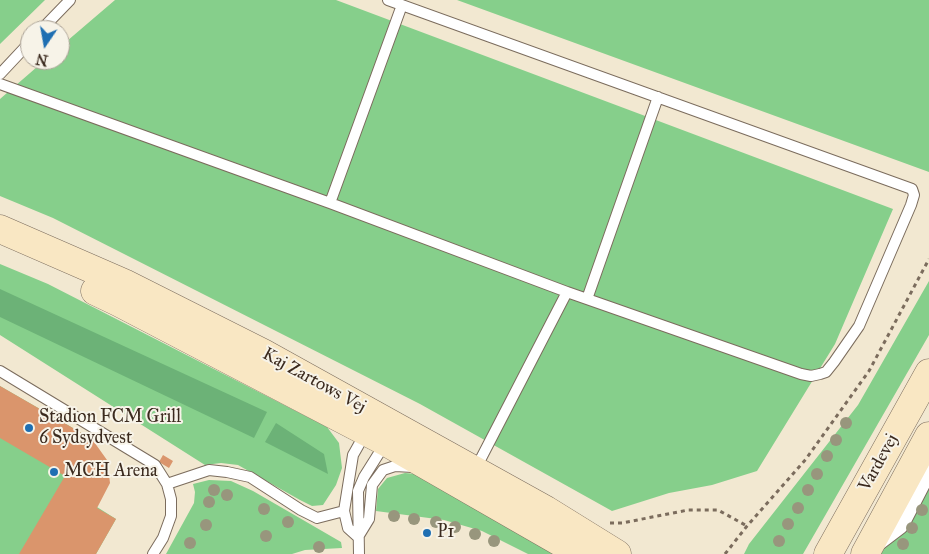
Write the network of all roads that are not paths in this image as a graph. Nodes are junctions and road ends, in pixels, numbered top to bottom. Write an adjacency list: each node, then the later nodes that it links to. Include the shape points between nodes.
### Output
1 (70, 0): 4 (lane)
2 (388, 0): 3 (lane)
3 (402, 5): 8 (lane); 9 (lane)
4 (51, 20)
5 (20, 53): 6 (lane)
6 (0, 74)
7 (0, 84): 9 (lane)
8 (658, 97): 13 (lane); 13 (lane, via 904,185 912,189 914,195 859,326 826,372 820,374 801,374)
9 (330, 203): 12 (lane)
10 (0, 229): 16 (street, Kaj Zartows Vej, via 124,283 263,353)
11 (0, 249): 16 (street, Kaj Zartows Vej)
12 (567, 292): 13 (lane); 20 (lane)
13 (587, 299)
14 (0, 371): 19 (lane, via 155,465)
15 (926, 379): 28 (street, via 904,395); 29 (street, Vardevej)
16 (381, 429): 20 (street, Kaj Zartows Vej); 21 (lane, via 353,455); 22 (lane, via 358,491)
17 (929, 436): 23 (street, Vardevej)
18 (929, 466): 23 (street, via 899,524)
19 (167, 484): 21 (lane, via 209,470 227,472 250,478 317,518); 24 (lane, via 171,516)
20 (475, 486): 22 (lane, via 468,496 409,465 384,470 372,485 369,519); 26 (street, Kaj Zartows Vej); 27 (street, Kaj Zartows Vej, via 546,510)
21 (344, 511): 22 (lane, via 348,528)
22 (358, 537): 25 (lane)
23 (867, 551)
24 (153, 554)
25 (359, 554)
26 (581, 554)
27 (617, 554)
28 (812, 554)
29 (828, 554)

